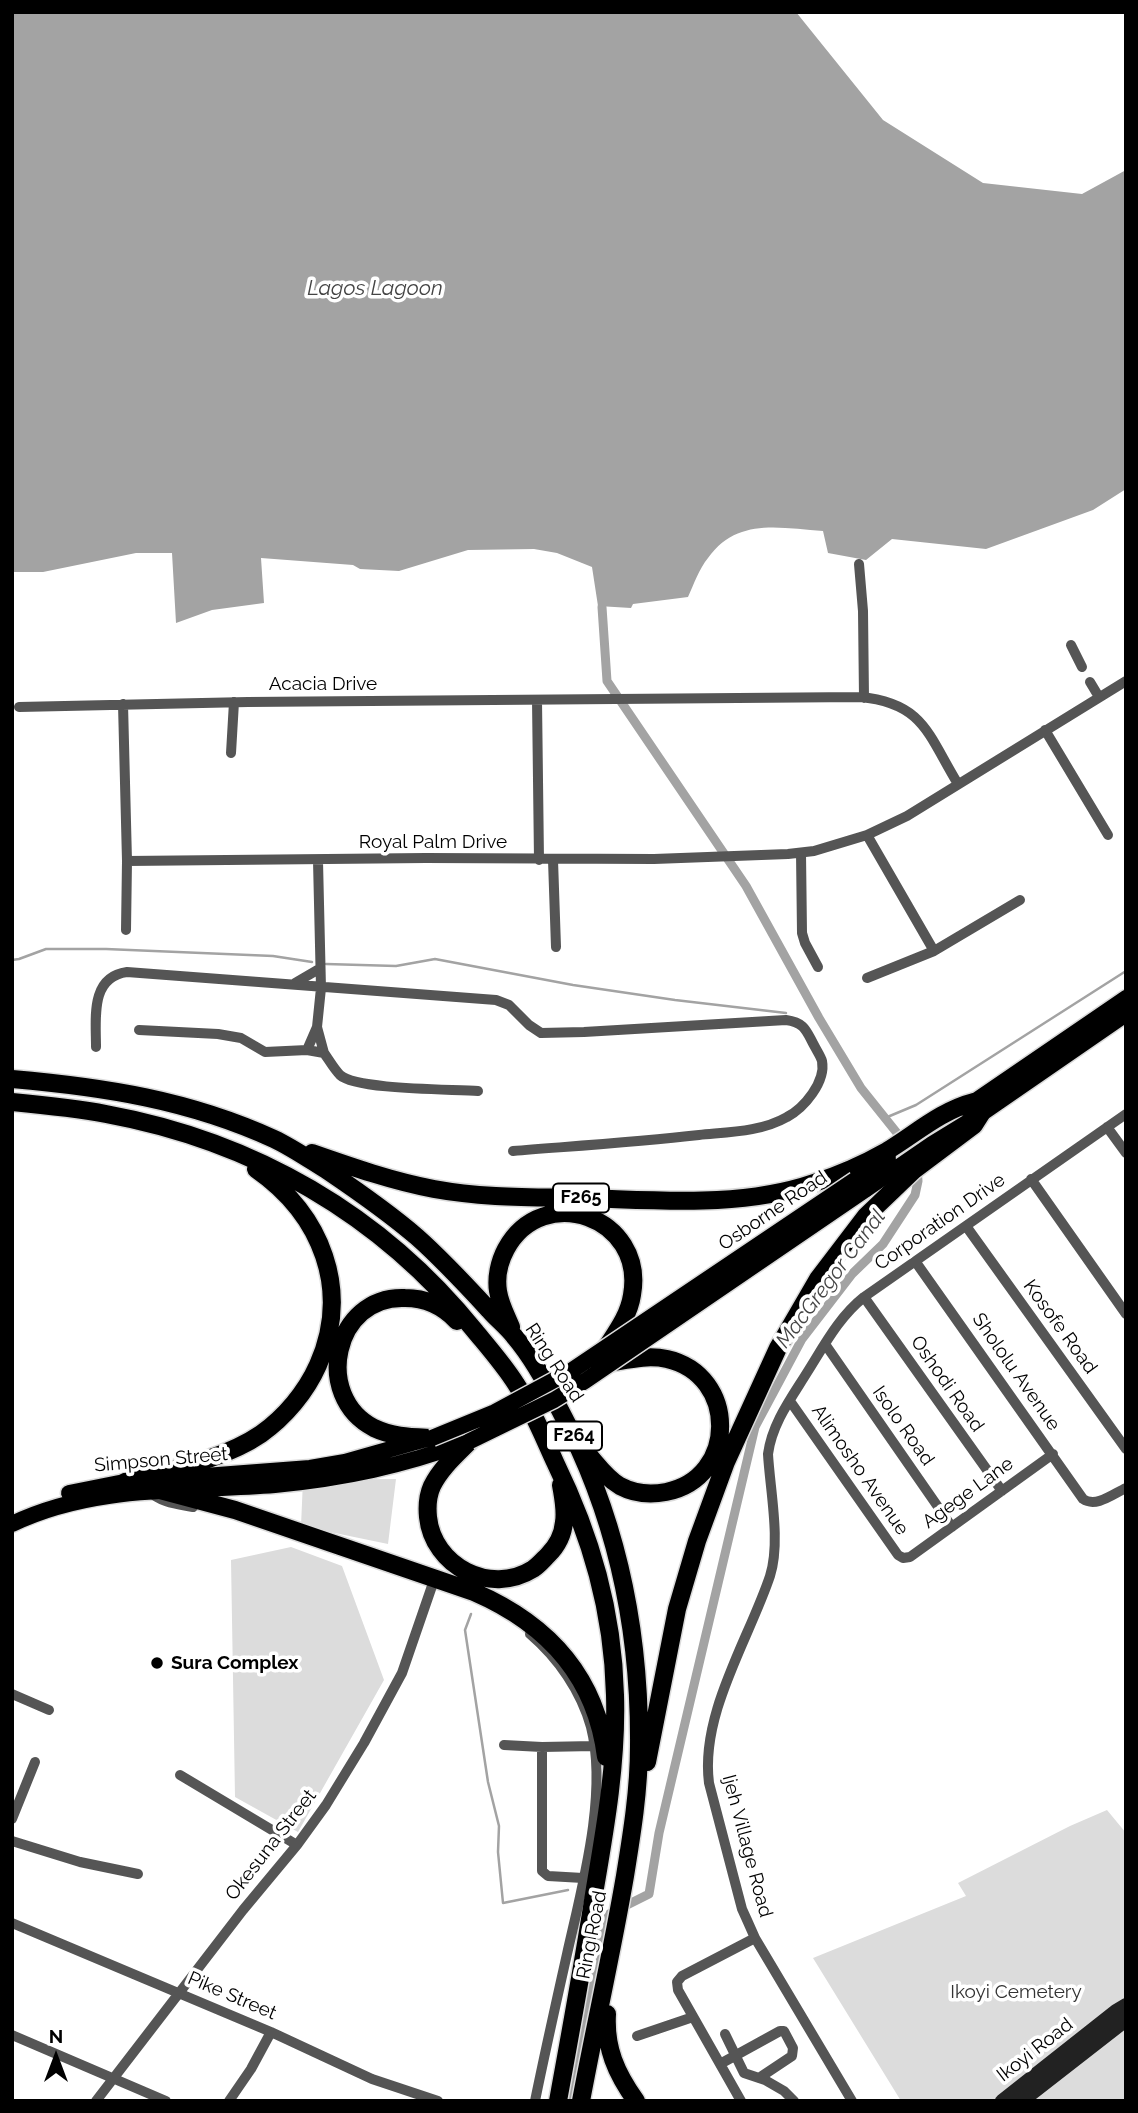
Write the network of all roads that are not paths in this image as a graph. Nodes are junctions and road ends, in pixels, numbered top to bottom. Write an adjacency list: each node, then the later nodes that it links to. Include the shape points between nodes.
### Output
1 (859, 564): 7 (street)
2 (1071, 645): 3 (street)
3 (1082, 667)
4 (1126, 681): 6 (street, Royal Palm Drive)
5 (1090, 682): 6 (street)
6 (1100, 697): 12 (street, Royal Palm Drive)
7 (864, 698): 8 (street, Acacia Drive); 14 (street, Acacia Drive, via 882,699 910,712)
8 (537, 700): 9 (street, Acacia Drive); 19 (street)
9 (234, 702): 10 (street, Acacia Drive); 13 (street)
10 (124, 704): 11 (street, Acacia Drive); 21 (street)
11 (19, 707)
12 (1045, 730): 14 (street, Royal Palm Drive); 16 (street)
13 (231, 753)
14 (958, 784): 15 (street, Royal Palm Drive)
15 (867, 835): 17 (street, Royal Palm Drive); 25 (street)
16 (1108, 835)
17 (802, 853): 20 (street, Royal Palm Drive); 26 (street, via 802,933)
18 (318, 860): 19 (street, Royal Palm Drive); 21 (street, Royal Palm Drive); 27 (street)
19 (538, 860): 20 (street, Royal Palm Drive)
20 (553, 860): 24 (street)
21 (127, 861): 23 (street)
22 (1020, 900): 25 (street)
23 (126, 930)
24 (556, 947)
25 (934, 951): 28 (street)
26 (818, 967)
27 (320, 969): 29 (street); 30 (street)
28 (867, 978)
29 (295, 983): 30 (street); 35 (street, via 116,973 102,985 96,1009)
30 (321, 988): 33 (street); 47 (street, via 496,1000 541,1032 786,1020 804,1027 822,1060 820,1079 800,1109 768,1125)
31 (1126, 998): 41 (main road, F265)
32 (1126, 1014): 41 (main road, F265)
33 (317, 1027): 36 (street); 37 (street)
34 (139, 1030): 36 (street, via 218,1034 240,1038 265,1052)
35 (96, 1047)
36 (307, 1050): 37 (street)
37 (324, 1052): 39 (street, via 341,1076 352,1081)
38 (12, 1079): 44 (highway, Ring Road / F264, via 136,1094)
39 (478, 1091)
40 (12, 1102): 46 (highway, Ring Road / F264, via 106,1114)
41 (978, 1108): 45 (highway, via 974,1125); 45 (highway, F265, via 957,1106)
42 (1126, 1114): 43 (street, Corporation Drive)
43 (1107, 1127): 48 (street); 50 (street, Corporation Drive)
44 (275, 1140): 49 (highway, F265, via 378,1176 490,1196 746,1198 832,1177 865,1163); 55 (highway, Ring Road / F264, via 392,1216)
45 (929, 1140): 49 (highway); 49 (highway, F265)
46 (225, 1147): 56 (highway, Ring Road / F264, via 283,1172 360,1220 435,1284); 67 (highway, via 274,1181 316,1236 330,1278 332,1322 324,1350 299,1397 263,1433 242,1446)
47 (513, 1152)
48 (1126, 1153)
49 (895, 1163): 58 (main road, Osborne Road / F265, bridge); 85 (highway, via 866,1216 818,1279 778,1348 726,1462 677,1609)
50 (1031, 1179): 51 (street, Corporation Drive); 54 (street)
51 (966, 1226): 52 (street, Corporation Drive); 63 (street, Kosofe Road)
52 (915, 1261): 53 (street, Corporation Drive); 64 (street, Shololu Avenue)
53 (864, 1297): 57 (street, Corporation Drive, via 842,1317); 70 (street, Oshodi Road)
54 (1126, 1314)
55 (515, 1336): 58 (highway, via 497,1288 503,1254 533,1220 550,1214 581,1215 620,1238 633,1268 632,1297); 62 (highway, Ring Road / F264)
56 (483, 1341): 60 (highway, via 470,1335 452,1315 416,1298 382,1301 349,1326 339,1352 338,1376 345,1398 374,1427 404,1437); 65 (highway, Ring Road / F264, via 517,1385)
57 (825, 1345): 59 (street, Corporation Drive); 73 (street, Isolo Road)
58 (610, 1355): 60 (main road, Osborne Road, bridge, via 467,1425); 61 (main road, Osborne Road / F265, bridge, via 554,1401); 62 (highway, via 665,1359 690,1368 706,1383 719,1408 719,1444 702,1474 674,1491 653,1495 611,1480)
59 (790, 1401): 74 (street, Alimosho Avenue); 77 (street, Corporation Drive, via 775,1427 768,1454 775,1542 770,1575)
60 (432, 1437): 66 (main road, Osborne Road)
61 (470, 1441): 65 (highway, F265, via 436,1479 429,1494 429,1524 451,1563 487,1578 514,1577 533,1569 555,1548 564,1523); 66 (main road, Osborne Road, via 351,1476)
62 (578, 1444): 85 (highway, Ring Road / F264, via 608,1524 630,1612 639,1731)
63 (1126, 1449)
64 (1053, 1454): 68 (street, Shololu Avenue, via 1089,1503); 70 (street, Agege Lane)
65 (556, 1464): 84 (highway, Ring Road / F264, via 578,1510 604,1596 616,1727)
66 (275, 1478): 67 (main road, Simpson Street); 69 (main road)
67 (125, 1482): 71 (main road, Simpson Street, via 50,1498)
68 (1126, 1488)
69 (154, 1491): 72 (main road, via 61,1505); 75 (street, via 156,1498 164,1501 219,1513); 84 (highway, via 235,1510 356,1551 474,1592 522,1616 561,1652 589,1694 604,1736)
70 (1002, 1491): 73 (street, Agege Lane)
71 (12, 1513)
72 (12, 1524)
73 (951, 1527): 74 (street, Agege Lane)
74 (903, 1558)
75 (432, 1586): 80 (street, via 513,1621 547,1650 586,1712); 88 (street, Okesuna Street, via 402,1673 364,1743)
76 (12, 1694): 78 (street)
77 (721, 1701): 92 (street, Ijeh Village Road, via 709,1750 709,1783 742,1909)
78 (49, 1710)
79 (504, 1745): 81 (street)
80 (594, 1746): 81 (street); 90 (street, via 595,1807)
81 (542, 1747): 90 (street, via 542,1871 548,1876)
82 (35, 1762): 86 (street)
83 (180, 1775): 88 (street)
84 (608, 1803): 93 (highway, Ring Road / F264)
85 (634, 1817): 94 (highway, Ring Road / F264)
86 (12, 1819)
87 (12, 1842): 89 (street)
88 (298, 1845): 95 (street, Okesuna Street)
89 (138, 1874)
90 (583, 1878): 111 (street)
91 (12, 1923): 95 (street, Pike Street)
92 (755, 1938): 97 (street, via 677,1982); 118 (street, Ijeh Village Road)
93 (584, 1952): 112 (highway, via 563,2011); 113 (highway, Ring Road / F264)
94 (612, 1956): 114 (highway, Ring Road / F264); 115 (highway, via 606,2034 611,2057)
95 (180, 1993): 99 (street, Pike Street); 105 (street, Okesuna Street)
96 (1126, 2006): 119 (main road, Ikoyi Road)
97 (693, 2017): 102 (street); 104 (street)
98 (1126, 2020): 120 (main road, Ikoyi Road)
99 (271, 2032): 109 (street); 110 (street, Pike Street, via 372,2079)
100 (725, 2034): 103 (street)
101 (12, 2035): 105 (street)
102 (637, 2036)
103 (735, 2057): 104 (street); 106 (street, via 744,2073); 106 (street, via 784,2031 792,2056)
104 (720, 2064): 116 (street)
105 (111, 2078): 107 (street, Okesuna Street); 108 (street)
106 (759, 2078): 117 (street)
107 (96, 2101)
108 (166, 2101)
109 (229, 2101)
110 (438, 2101)
111 (535, 2101)
112 (546, 2101)
113 (558, 2101)
114 (581, 2101)
115 (636, 2101)
116 (741, 2101)
117 (794, 2101)
118 (852, 2101)
119 (1002, 2101)
120 (1022, 2101)

